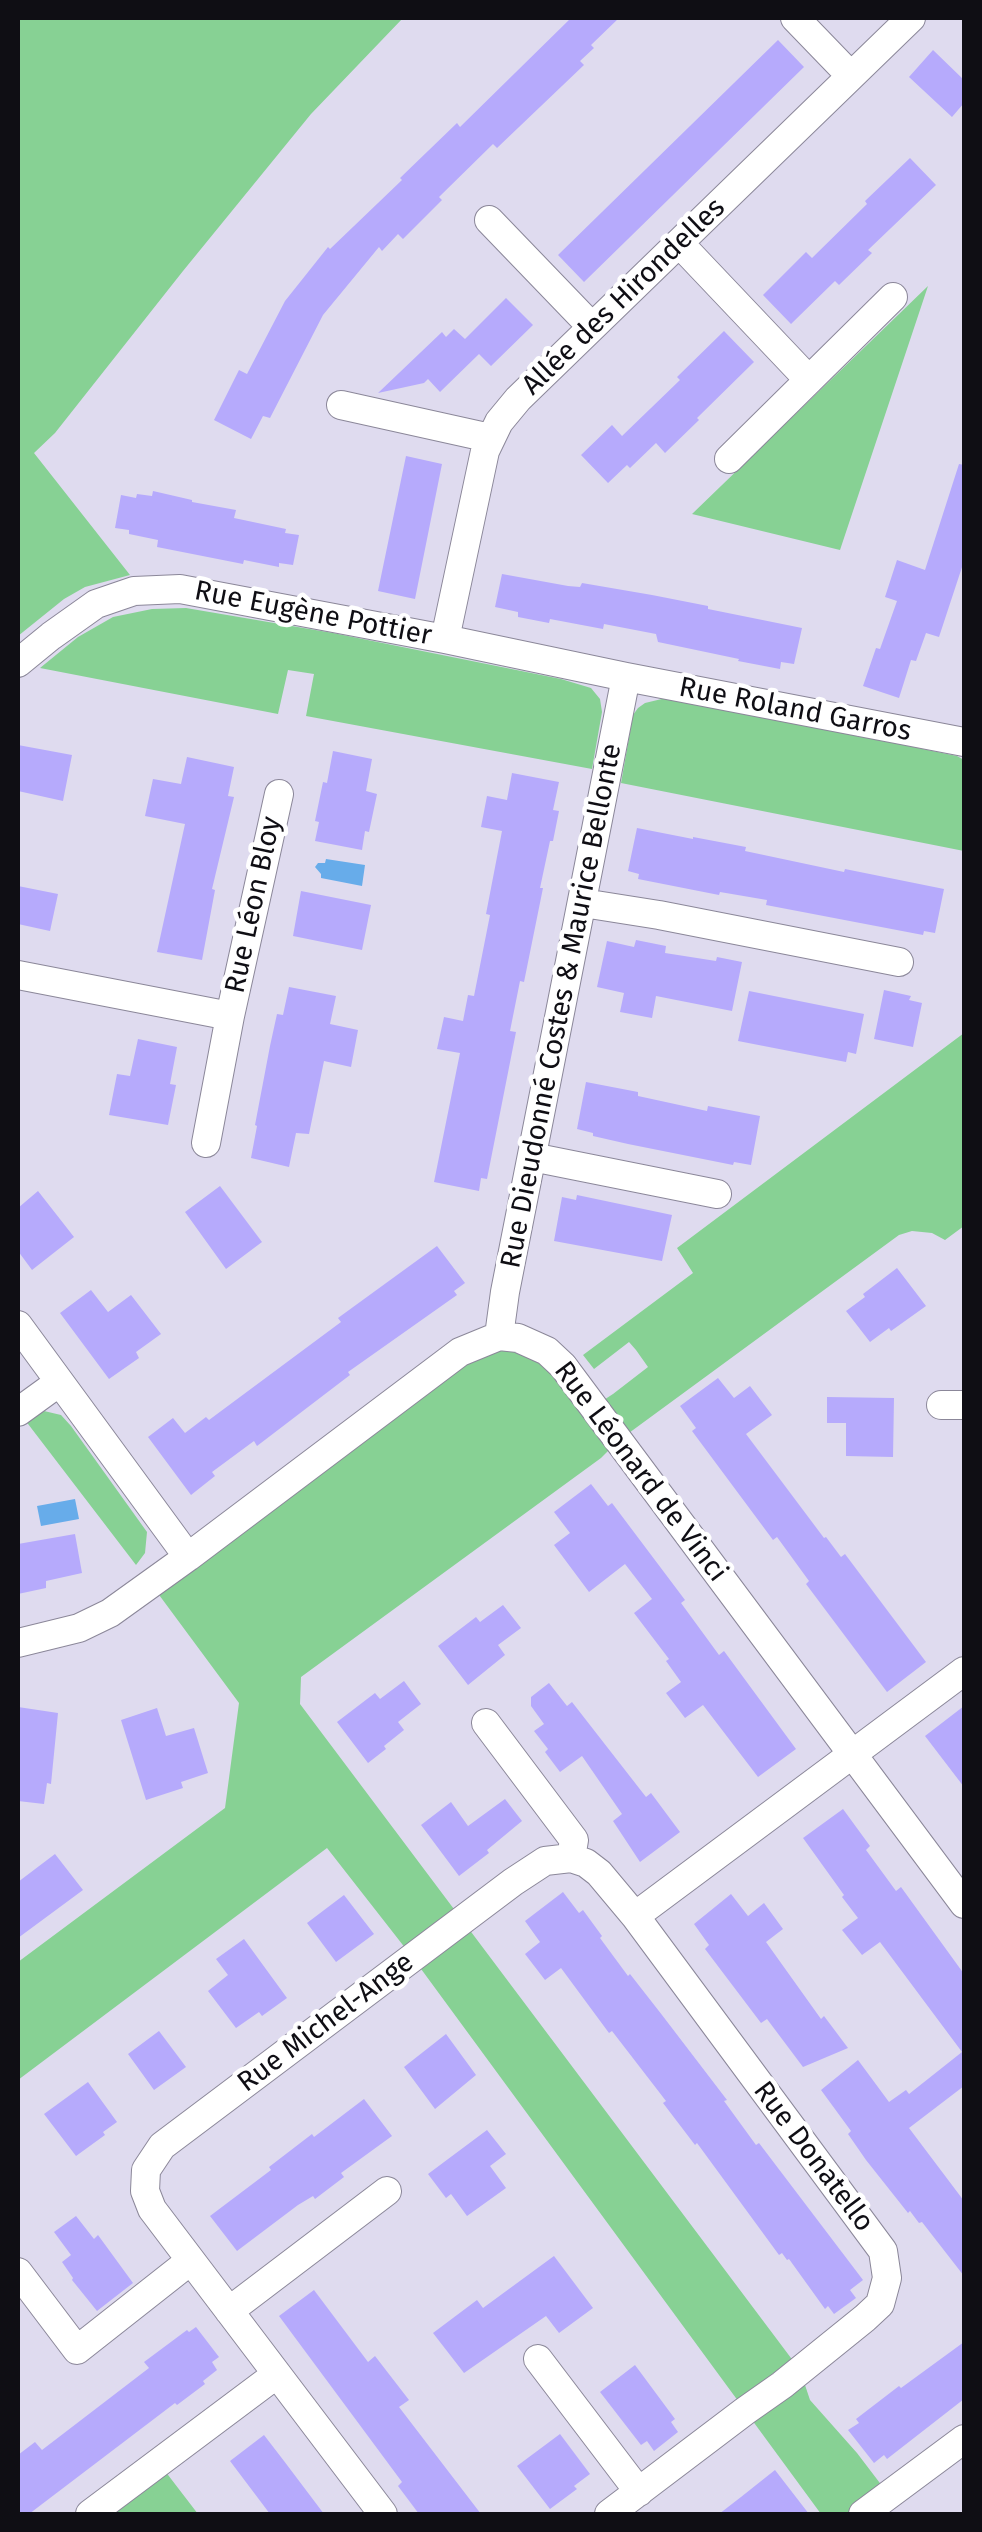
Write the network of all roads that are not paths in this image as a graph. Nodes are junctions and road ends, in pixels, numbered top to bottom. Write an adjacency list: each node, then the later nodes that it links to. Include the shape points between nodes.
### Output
1 (794, 18): 3 (street)
2 (912, 18): 3 (street, Allée des Hirondelles)
3 (851, 76): 5 (street, Allée des Hirondelles)
4 (489, 220): 7 (street)
5 (679, 243): 7 (street, Allée des Hirondelles); 8 (street)
6 (893, 297): 8 (street)
7 (592, 327): 10 (street, Allée des Hirondelles, via 518,399)
8 (809, 380): 11 (street)
9 (341, 404): 10 (street)
10 (490, 438): 12 (street, Allée des Hirondelles)
11 (729, 460)
12 (445, 639): 13 (street, Rue Eugène Pottier, via 158,588 96,604); 14 (street, Rue Eugène Pottier)
13 (18, 664)
14 (626, 677): 15 (street, Rue Roland Garros); 17 (street, Rue Dieudonné Costes & Maurice Bellonte)
15 (960, 733)
16 (279, 794): 20 (street, Rue Léon Bloy)
17 (582, 903): 18 (street); 22 (street, Rue Dieudonné Costes & Maurice Bellonte)
18 (900, 962)
19 (18, 975): 20 (street, Rue Léon Bloy)
20 (230, 1016): 21 (street, Rue Léon Bloy)
21 (206, 1143)
22 (532, 1157): 23 (street); 25 (street, Rue Dieudonné Costes & Maurice Bellonte)
23 (717, 1194)
24 (18, 1325): 26 (street)
25 (499, 1336): 28 (street, via 460,1352); 32 (street, Rue Léonard de Vinci, via 537,1345 562,1366)
26 (58, 1383): 27 (street); 28 (street)
27 (18, 1412)
28 (188, 1557): 29 (street, via 89,1624)
29 (18, 1643)
30 (964, 1670): 32 (street)
31 (486, 1724): 33 (street, via 574,1840)
32 (853, 1755): 34 (street, Rue Léonard de Vinci); 35 (street)
33 (571, 1858): 35 (street, via 599,1873); 37 (street, Rue Michel-Ange, via 545,1861 513,1882 162,2146 146,2170 145,2192)
34 (964, 1904)
35 (635, 1916): 43 (street, Rue Donatello, via 883,2251 888,2278 880,2304)
36 (387, 2192): 39 (street)
37 (190, 2261): 38 (street, via 77,2350); 39 (street, Rue Michel-Ange)
38 (18, 2272)
39 (229, 2312): 41 (street, Rue Michel-Ange)
40 (538, 2359): 43 (street)
41 (277, 2374): 44 (street); 45 (street, Rue Michel-Ange)
42 (964, 2439): 47 (street)
43 (639, 2492): 46 (street)
44 (90, 2514)
45 (383, 2514)
46 (609, 2514)
47 (863, 2514)

